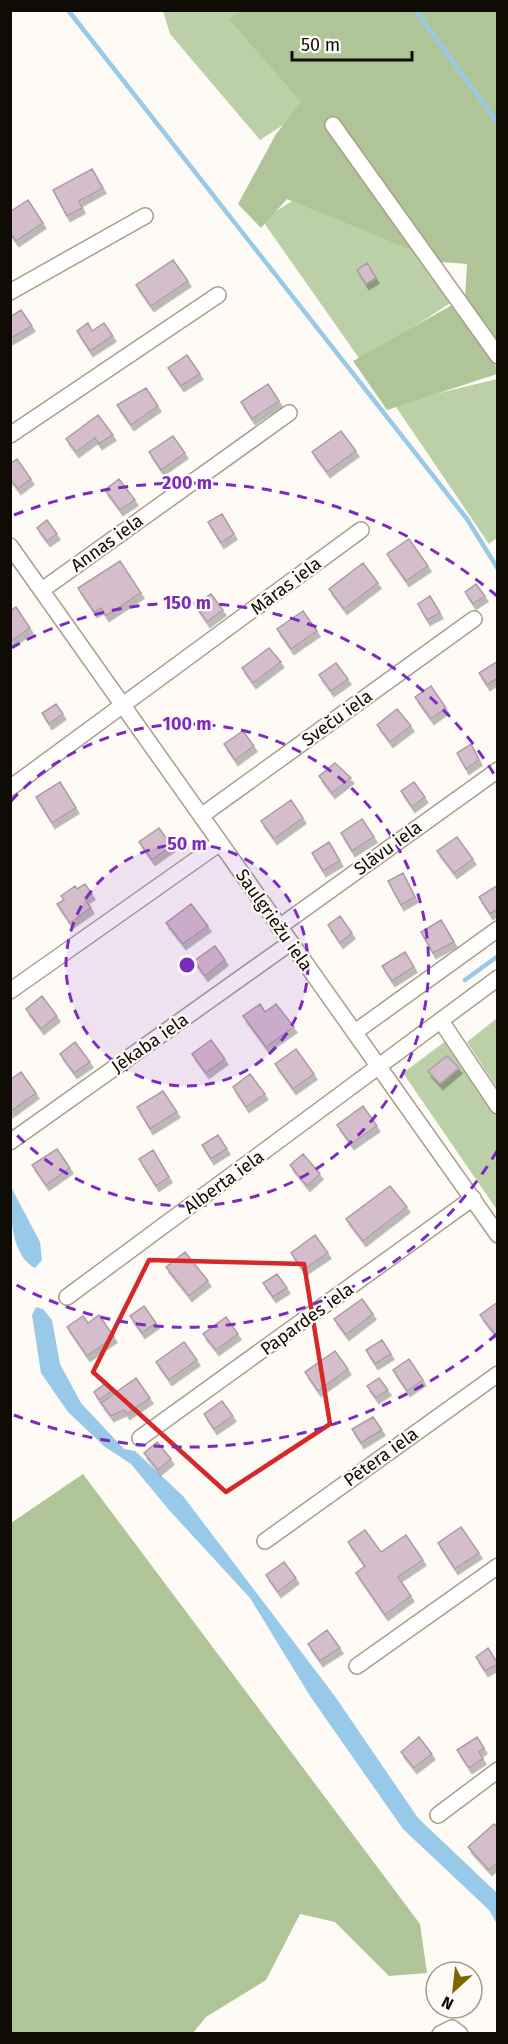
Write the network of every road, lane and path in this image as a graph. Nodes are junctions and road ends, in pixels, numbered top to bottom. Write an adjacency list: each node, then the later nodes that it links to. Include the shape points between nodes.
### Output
1 (333, 125): 5 (street)
2 (145, 216): 3 (street)
3 (10, 292)
4 (218, 295): 7 (street)
5 (498, 356)
6 (289, 413): 12 (street, Annas iela)
7 (10, 435)
8 (361, 530): 14 (street, Māras iela)
9 (10, 546): 10 (street, Saulgriežu iela)
10 (23, 564): 11 (street); 12 (street, Saulgriežu iela)
11 (10, 574)
12 (42, 590): 14 (street, Saulgriežu iela)
13 (474, 619): 17 (street, Sveču iela)
14 (123, 706): 16 (street, Māras iela); 17 (street, Saulgriežu iela)
15 (498, 770): 19 (street, Slāvu iela)
16 (10, 788)
17 (201, 816): 18 (street, Saulgriežu iela)
18 (220, 843): 19 (street, Saulgriežu iela); 23 (street)
19 (279, 927): 21 (street, Saulgriežu iela)
20 (498, 929): 25 (street)
21 (290, 943): 25 (street, Saulgriežu iela); 28 (street, Jēkaba iela)
22 (498, 978): 24 (street, Alberta iela)
23 (10, 991)
24 (441, 1021): 26 (street, Alberta iela); 27 (street)
25 (356, 1032): 26 (street, Saulgriežu iela)
26 (380, 1066): 29 (street, Saulgriežu iela); 31 (street, Alberta iela)
27 (498, 1106)
28 (10, 1142)
29 (473, 1198): 30 (street, Saulgriežu iela); 33 (street, Papardes iela)
30 (498, 1235)
31 (67, 1297)
32 (498, 1374): 34 (street, Pētera iela)
33 (140, 1438)
34 (265, 1541)
35 (498, 1566): 36 (street)
36 (357, 1666)
37 (498, 1770): 38 (street)
38 (438, 1815)

